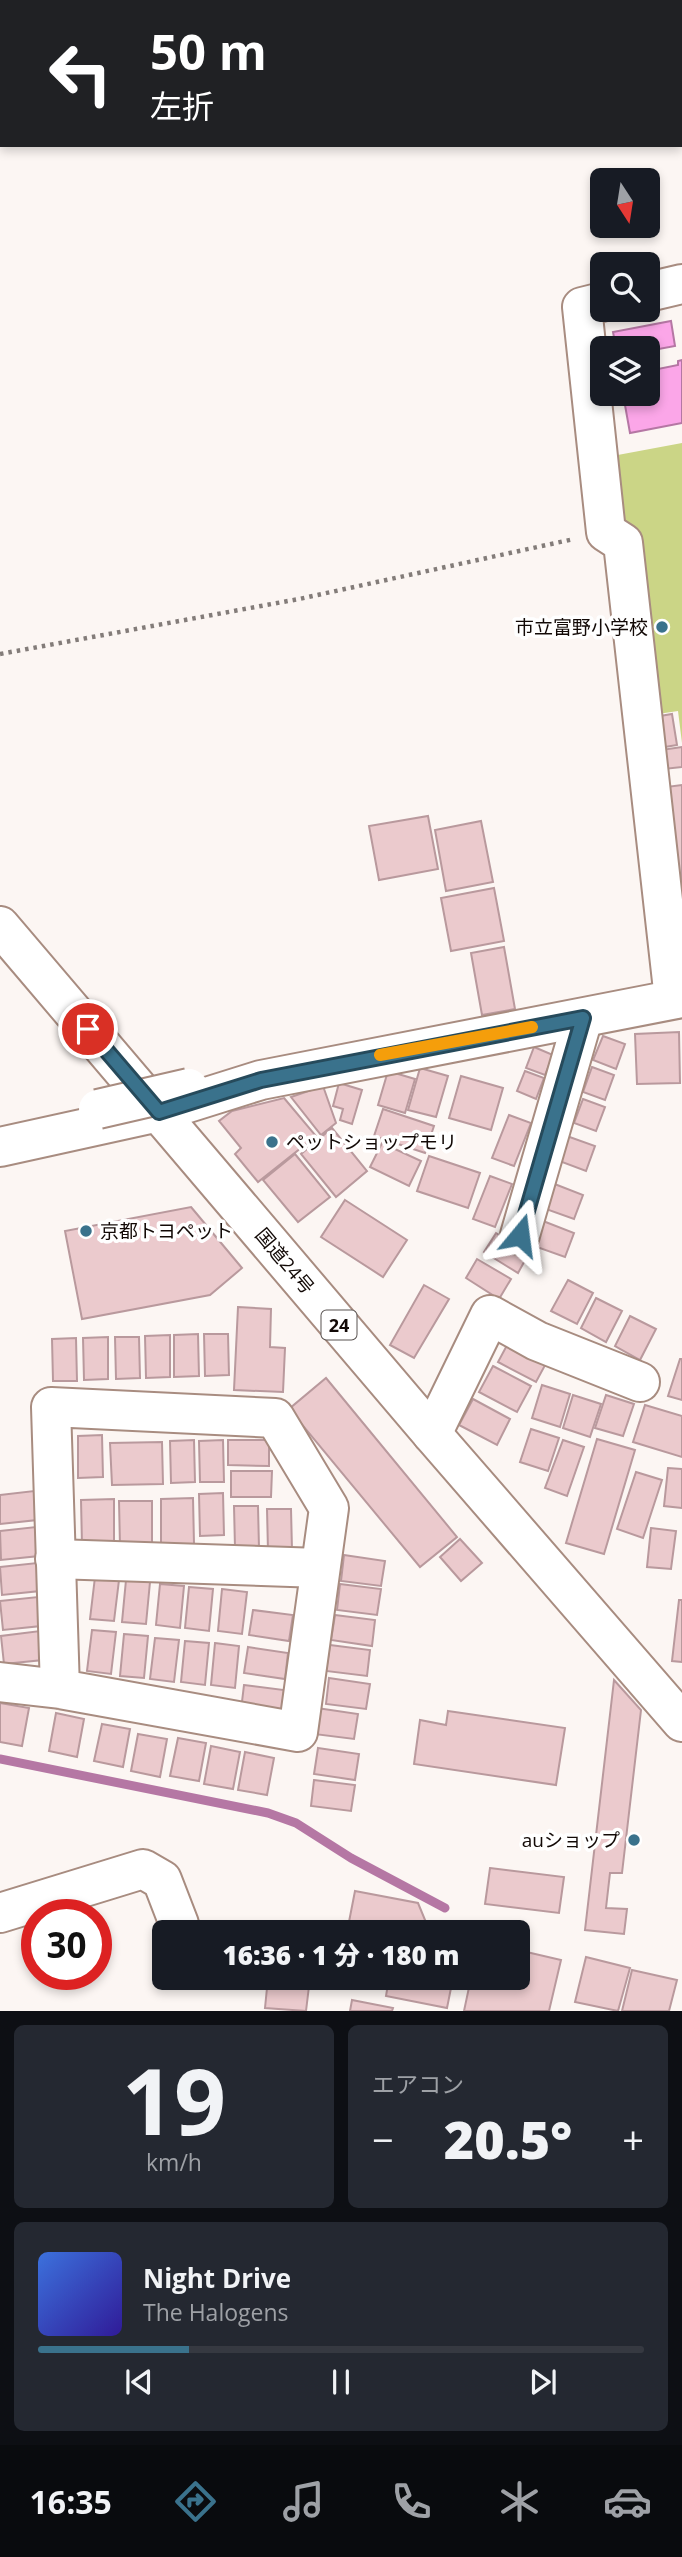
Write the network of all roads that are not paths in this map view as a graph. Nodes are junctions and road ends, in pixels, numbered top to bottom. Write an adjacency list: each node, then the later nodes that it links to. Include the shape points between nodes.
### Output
1 (682, 284): 2 (main road)
2 (660, 289)
3 (590, 305): 5 (main road, via 582,307 606,532 623,543)
4 (0, 926): 9 (main road, 国道24号 / 24)
5 (678, 998): 6 (main road)
6 (583, 1018): 9 (main road, via 261,1080); 11 (main road)
7 (189, 1088): 8 (main road, bridge)
8 (98, 1109)
9 (159, 1112): 10 (main road); 13 (main road, 国道24号 / 24)
10 (0, 1147)
11 (520, 1235)
12 (640, 1382): 13 (main road, via 537,1341 489,1315)
13 (432, 1434): 18 (main road, 国道24号 / 24)
14 (55, 1559): 15 (main road); 15 (main road, via 51,1407 275,1418 329,1508); 17 (main road)
15 (320, 1568): 17 (main road, via 298,1732)
16 (0, 1682): 17 (main road)
17 (60, 1689)
18 (678, 1709)
19 (0, 1913): 20 (main road, via 143,1869 162,1880)
20 (177, 1920)

